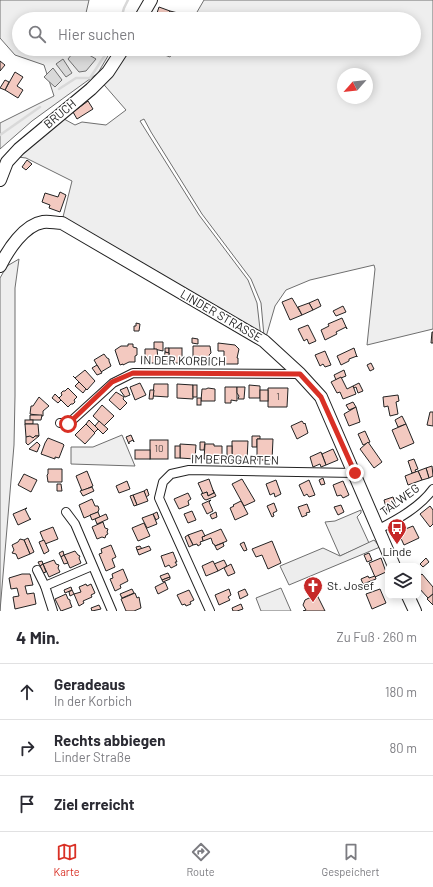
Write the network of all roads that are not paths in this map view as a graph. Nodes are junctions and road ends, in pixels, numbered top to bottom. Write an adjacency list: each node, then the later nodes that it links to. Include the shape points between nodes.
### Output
1 (151, 0): 2 (street)
2 (144, 12)
3 (118, 56): 4 (street, BRUCH, via 108,72 91,89 19,148 7,162)
4 (0, 180)
5 (0, 266): 6 (street, LINDER STRASSE, via 8,251 28,228 43,222 62,223 264,341)
6 (300, 374): 7 (street, IN DER KORBICH, via 133,373 112,382 68,424); 8 (street, LINDER STRASSE, via 321,397)
7 (60, 423)
8 (355, 473): 11 (street, LINDER STRASSE); 19 (street, IM BERGGARTEN, via 189,470 171,474 163,482 159,498)
9 (433, 489): 11 (street, TALWEG, via 413,508)
10 (66, 512): 13 (street, via 75,524)
11 (379, 529): 12 (street, LINDER STRASSE)
12 (393, 563)
13 (92, 566): 15 (street); 18 (street)
14 (37, 570): 15 (street)
15 (45, 586): 17 (street)
16 (409, 599): 20 (street)
17 (53, 611)
18 (112, 611)
19 (210, 611)
20 (415, 611)

